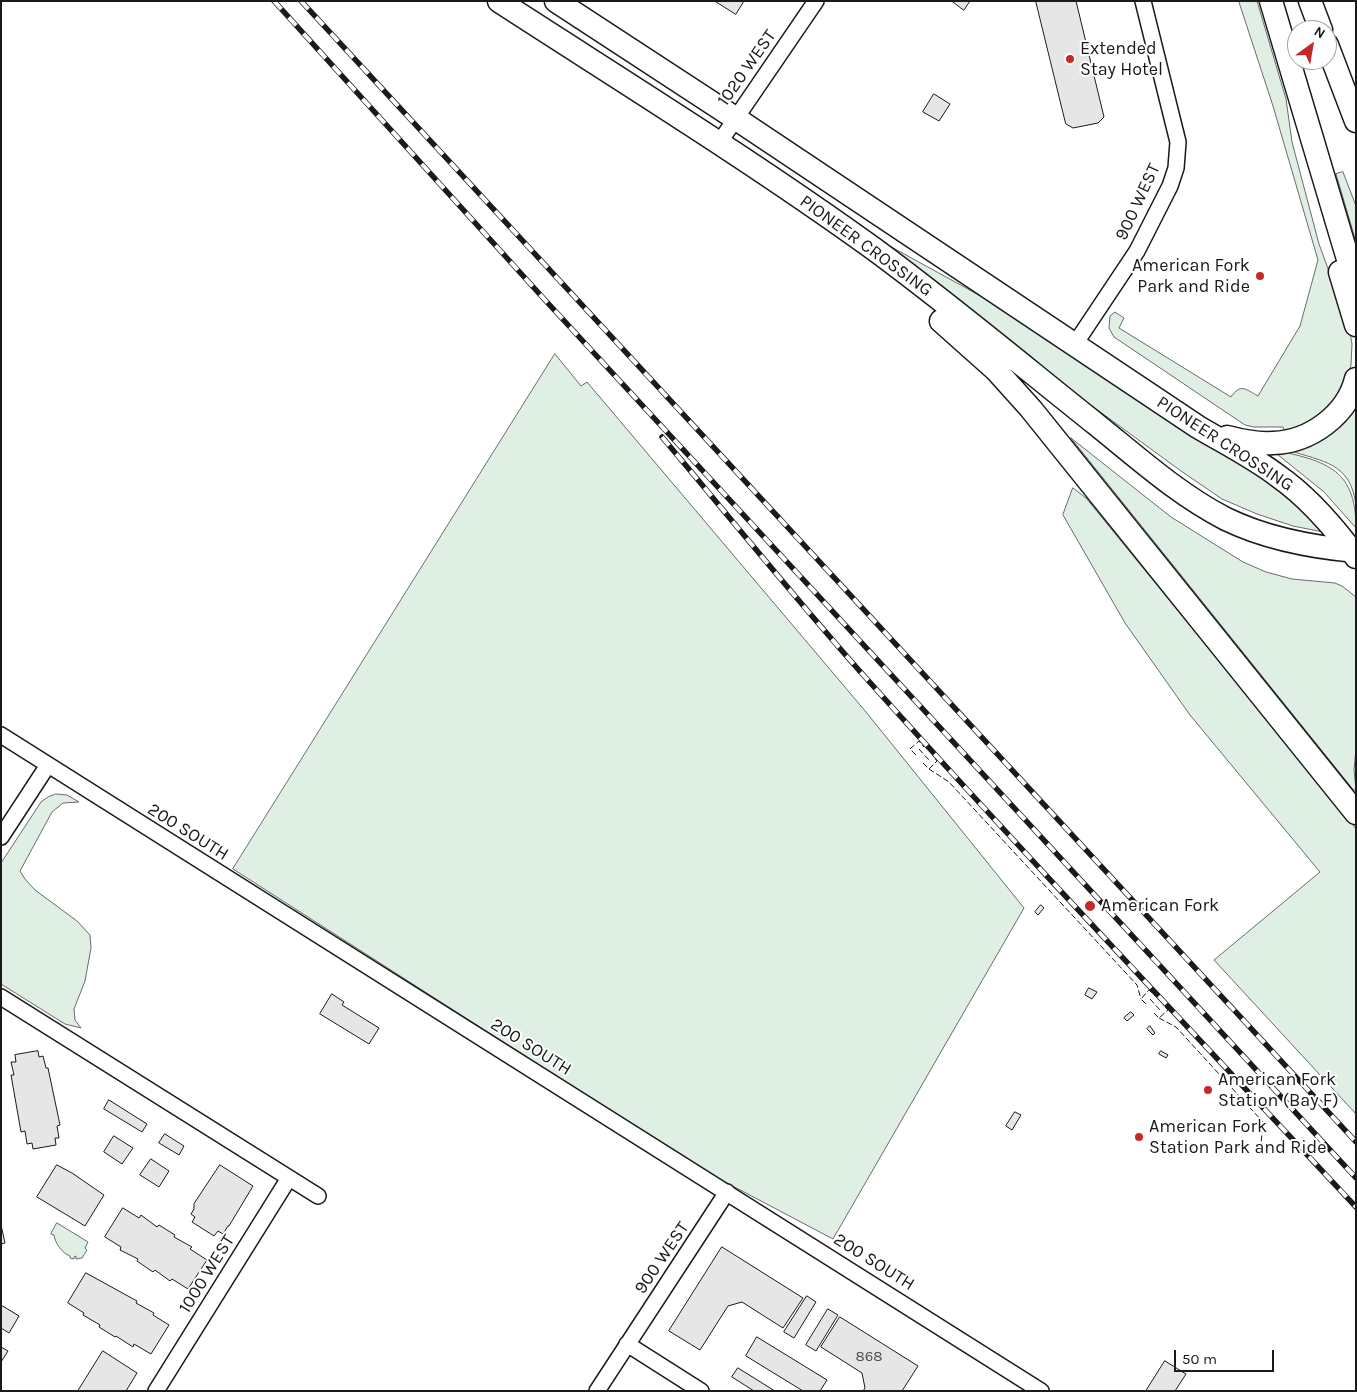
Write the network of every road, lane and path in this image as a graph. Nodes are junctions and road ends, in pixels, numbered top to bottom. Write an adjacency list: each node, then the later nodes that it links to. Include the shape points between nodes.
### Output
1 (499, 1): 11 (highway, PIONEER CROSSING)
2 (556, 1): 9 (highway, PIONEER CROSSING)
3 (1143, 1): 15 (street, 900 WEST, via 1178,142 1176,168 1137,250)
4 (1271, 1): 12 (highway)
5 (1310, 1): 7 (highway)
6 (811, 7): 9 (street, 1020 WEST)
7 (1317, 20)
8 (1337, 70): 10 (highway)
9 (735, 118): 11 (street, 1020 WEST); 15 (highway, PIONEER CROSSING)
10 (1356, 121)
11 (719, 143): 18 (highway, PIONEER CROSSING, via 905,272 1194,500 1227,519 1274,537); 21 (highway, via 735,165 756,184 895,283 965,341 1011,386)
12 (1316, 154): 13 (highway); 14 (highway, via 1318,193)
13 (1356, 286)
14 (1356, 325)
15 (1074, 344): 17 (highway, PIONEER CROSSING)
16 (1356, 379): 17 (highway, via 1350,395 1335,415 1317,430 1298,439 1261,443 1229,438)
17 (1198, 427): 18 (highway, PIONEER CROSSING, via 1252,458 1295,489)
18 (1354, 553)
19 (1, 735): 20 (street, 200 SOUTH)
20 (48, 765): 22 (street); 25 (street, 200 SOUTH)
21 (1356, 813)
22 (1, 837)
23 (1, 997): 24 (street)
24 (289, 1178): 26 (street); 28 (street, 1000 WEST)
25 (727, 1192): 27 (street, 900 WEST); 31 (street, 200 SOUTH)
26 (318, 1196)
27 (627, 1344): 29 (street, 900 WEST); 30 (street)
28 (156, 1391)
29 (597, 1391)
30 (701, 1391)
31 (1041, 1391)

